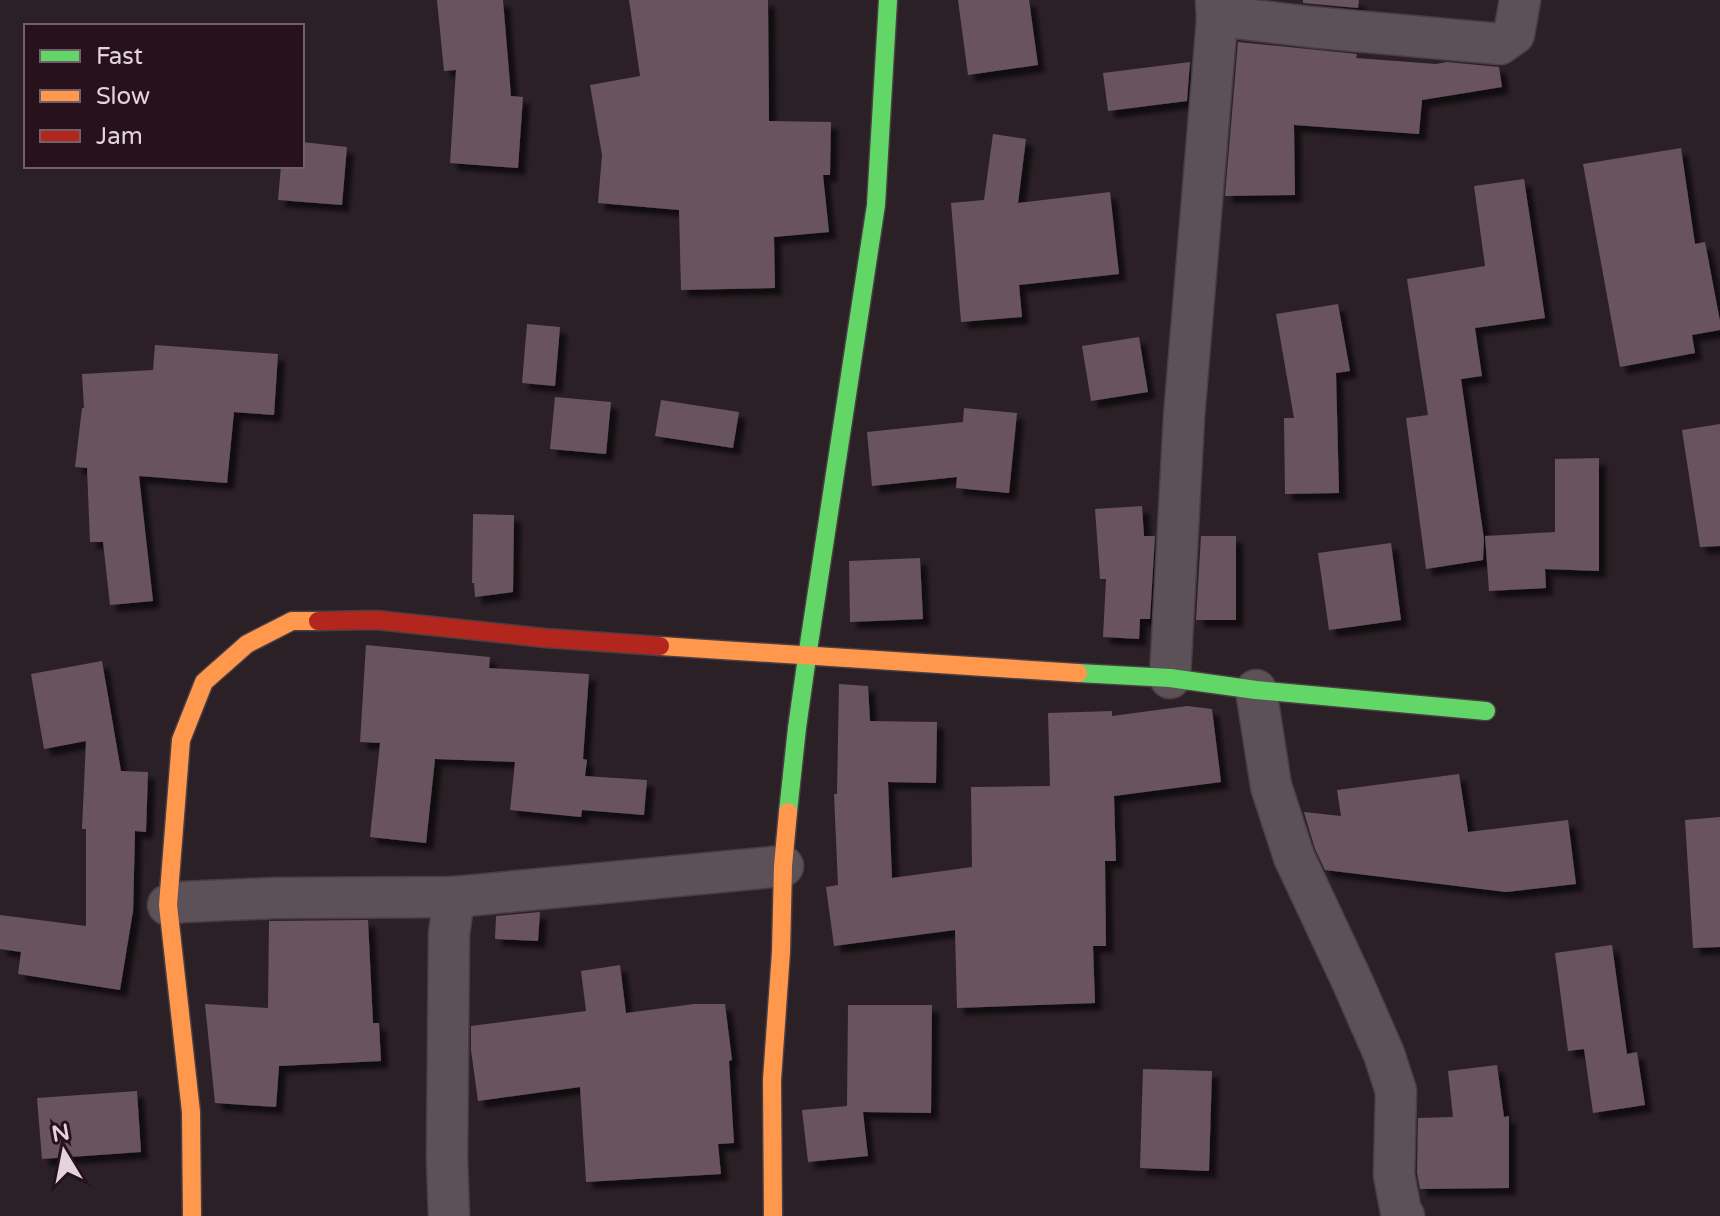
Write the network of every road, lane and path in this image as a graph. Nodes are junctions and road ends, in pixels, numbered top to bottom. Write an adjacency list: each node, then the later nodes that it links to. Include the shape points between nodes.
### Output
1 (888, 0): 4 (street, via 876,205)
2 (1520, 0): 3 (street, via 1514,34 1500,44 1235,18)
3 (1216, 10): 5 (street)
4 (807, 657): 5 (street); 8 (street); 10 (street, via 376,620 292,621 247,644 204,682 181,740)
5 (1170, 678): 6 (street)
6 (1256, 690): 7 (street); 14 (street, via 1271,786 1294,857 1396,1091 1394,1175)
7 (1486, 711)
8 (783, 866): 9 (street); 13 (street, via 772,1080)
9 (454, 897): 10 (street, via 275,898); 12 (street, via 449,934)
10 (168, 905): 11 (street, via 191,1112)
11 (192, 1216)
12 (449, 1216)
13 (773, 1216)
14 (1404, 1216)

